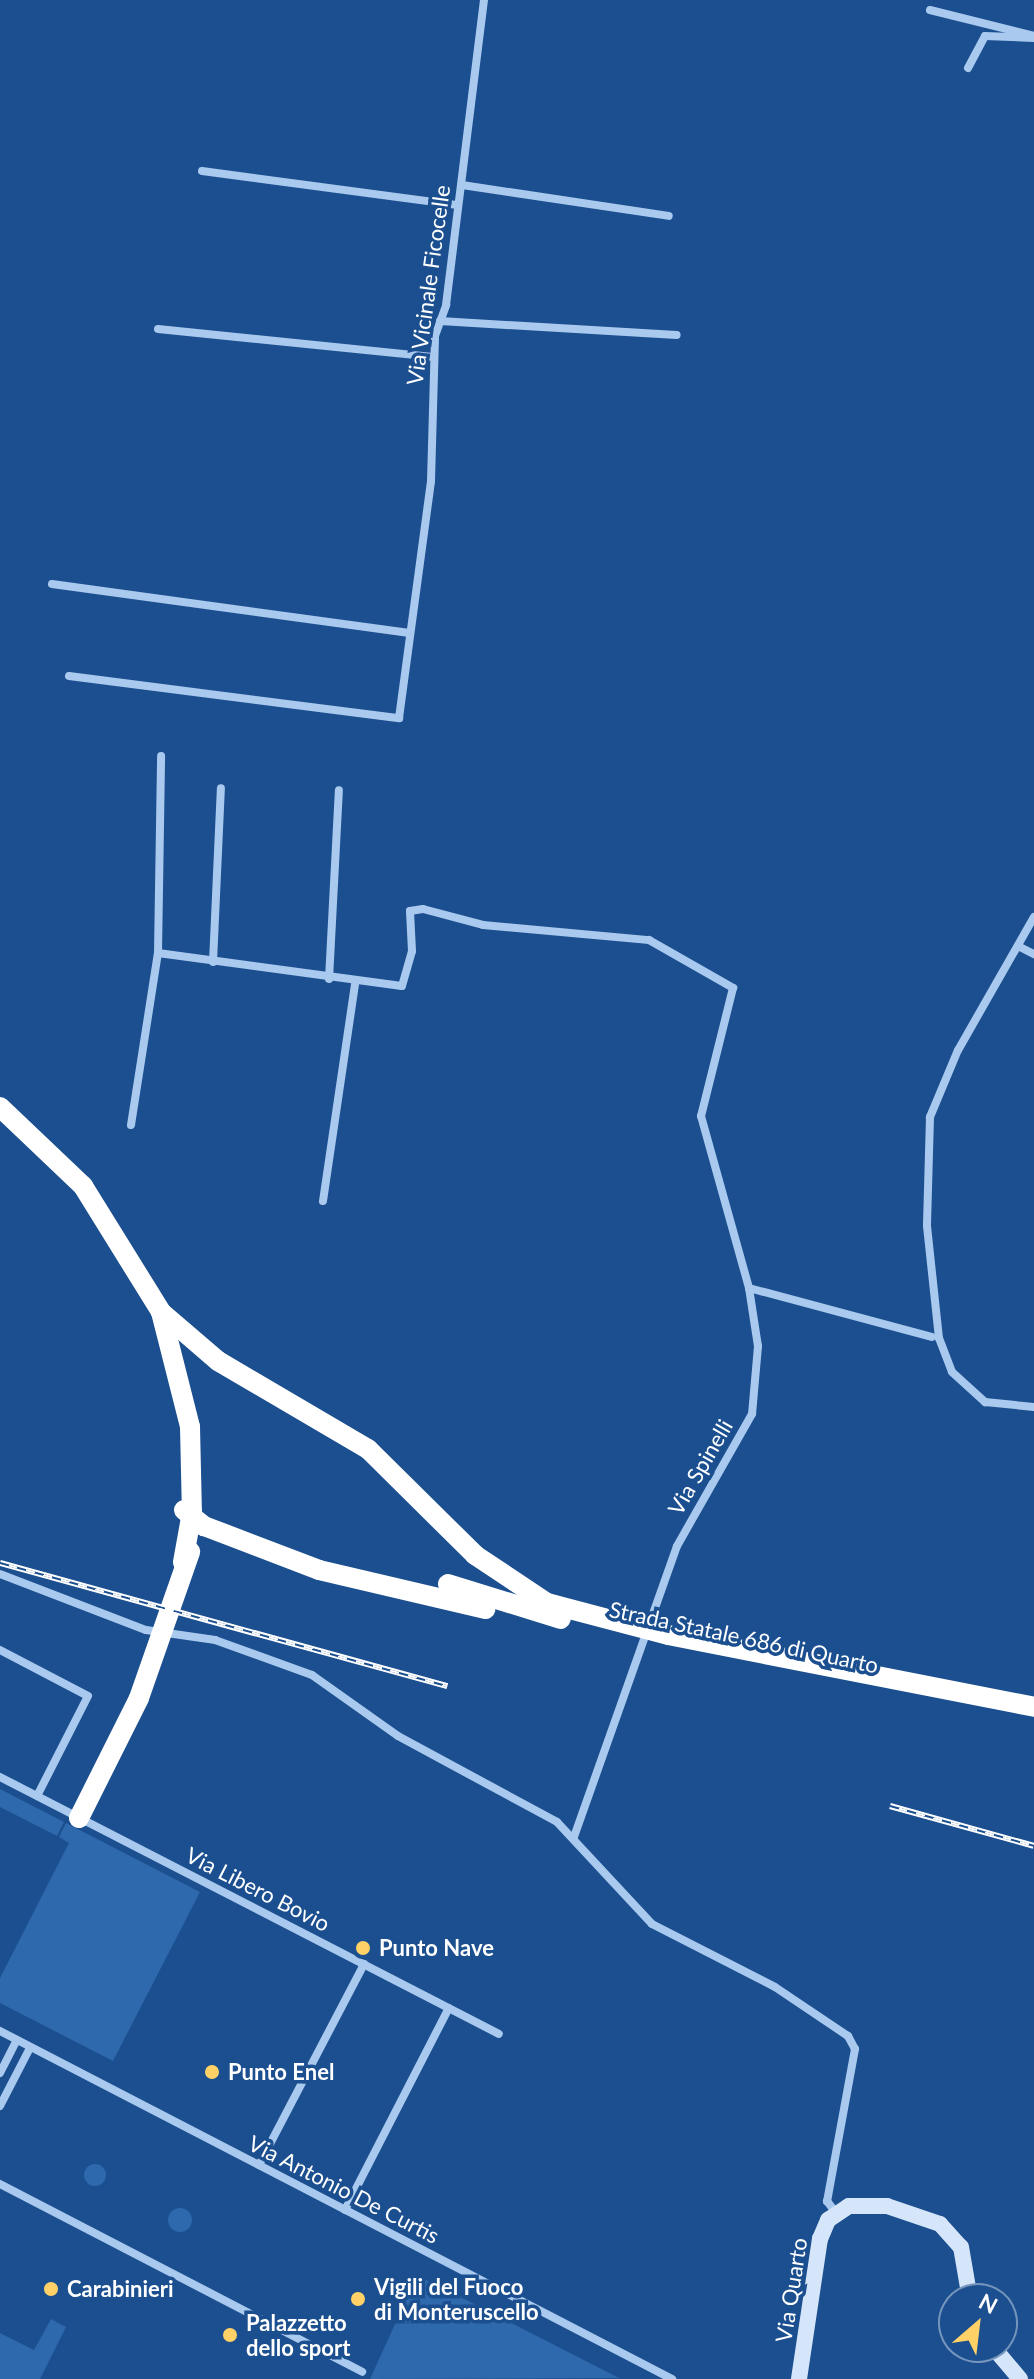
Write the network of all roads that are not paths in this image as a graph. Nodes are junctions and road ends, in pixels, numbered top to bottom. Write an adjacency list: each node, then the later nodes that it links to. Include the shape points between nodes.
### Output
1 (484, 0): 6 (street, Via Vicinale Ficocelle)
2 (930, 10): 3 (street)
3 (1034, 37): 4 (street, via 985,36)
4 (968, 68)
5 (202, 171): 7 (street)
6 (462, 185): 7 (street, Via Vicinale Ficocelle); 8 (street)
7 (458, 205): 9 (street, Via Vicinale Ficocelle)
8 (669, 216)
9 (440, 321): 11 (street); 12 (street, Via Vicinale Ficocelle)
10 (158, 329): 12 (street)
11 (677, 335)
12 (433, 357): 14 (street, Via Vicinale Ficocelle, via 431,481)
13 (52, 584): 14 (street)
14 (408, 633): 15 (street, Via Vicinale Ficocelle, via 399,718)
15 (69, 676)
16 (161, 756): 21 (street)
17 (221, 788): 23 (street)
18 (339, 790): 24 (street)
19 (1034, 917): 20 (street)
20 (1018, 946): 22 (street); 32 (street, via 958,1050 930,1117 927,1226)
21 (158, 953): 23 (street); 27 (street)
22 (1034, 954)
23 (213, 962): 24 (street)
24 (329, 979): 25 (street)
25 (355, 983): 28 (street); 30 (street, Via Spinelli, via 402,986 412,951 410,911 423,909 483,925 649,940 733,988 701,1116)
26 (0, 1107): 29 (highway, via 83,1186)
27 (131, 1125)
28 (323, 1201)
29 (143, 1282): 31 (highway); 34 (highway)
30 (749, 1288): 32 (street); 49 (street, Via Spinelli, via 758,1346 752,1414 697,1501)
31 (161, 1312): 33 (highway); 34 (highway)
32 (936, 1338): 35 (street, via 952,1372 979,1399)
33 (218, 1361): 34 (highway, via 191,1363); 41 (highway, via 360,1443 475,1555)
34 (177, 1382): 36 (highway, via 184,1425)
35 (1034, 1407)
36 (186, 1512): 37 (highway); 38 (highway)
37 (217, 1532): 38 (highway, via 197,1540); 41 (highway, via 336,1575 522,1617)
38 (180, 1567): 48 (highway, via 157,1650)
39 (0, 1574): 49 (street, via 146,1630 215,1640 312,1675 398,1736 504,1788)
40 (448, 1584): 41 (highway, Strada Statale 686 di Quarto)
41 (545, 1609): 43 (highway, Strada Statale 686 di Quarto, via 706,1656)
42 (1, 1653): 47 (street, via 88,1696)
43 (985, 1705): 44 (highway, Strada Statale 686 di Quarto); 45 (highway, Strada Statale 686 di Quarto)
44 (1034, 1707)
45 (1034, 1721)
46 (0, 1777): 47 (street, Via Libero Bovio)
47 (37, 1796): 48 (street, Via Libero Bovio)
48 (79, 1818): 50 (street, Via Libero Bovio)
49 (574, 1837): 61 (street, via 652,1924 775,1987 853,2042 827,2201)
50 (364, 1964): 51 (street, Via Libero Bovio); 58 (street)
51 (449, 2008): 53 (street, Via Libero Bovio); 60 (street)
52 (0, 2031): 54 (street, Via Antonio De Curtis)
53 (499, 2034)
54 (17, 2040): 55 (street, Via Antonio De Curtis); 56 (street)
55 (30, 2048): 57 (street); 58 (street, Via Antonio De Curtis)
56 (0, 2073)
57 (0, 2106)
58 (259, 2165): 60 (street, Via Antonio De Curtis)
59 (0, 2184): 64 (street)
60 (345, 2210): 65 (street, Via Antonio De Curtis)
61 (836, 2213): 62 (street, via 875,2204 940,2224 961,2247); 66 (street, Via Quarto, via 818,2247)
62 (967, 2283)
63 (1006, 2363): 67 (street)
64 (362, 2372)
65 (672, 2379)
66 (799, 2379)
67 (1020, 2379)

